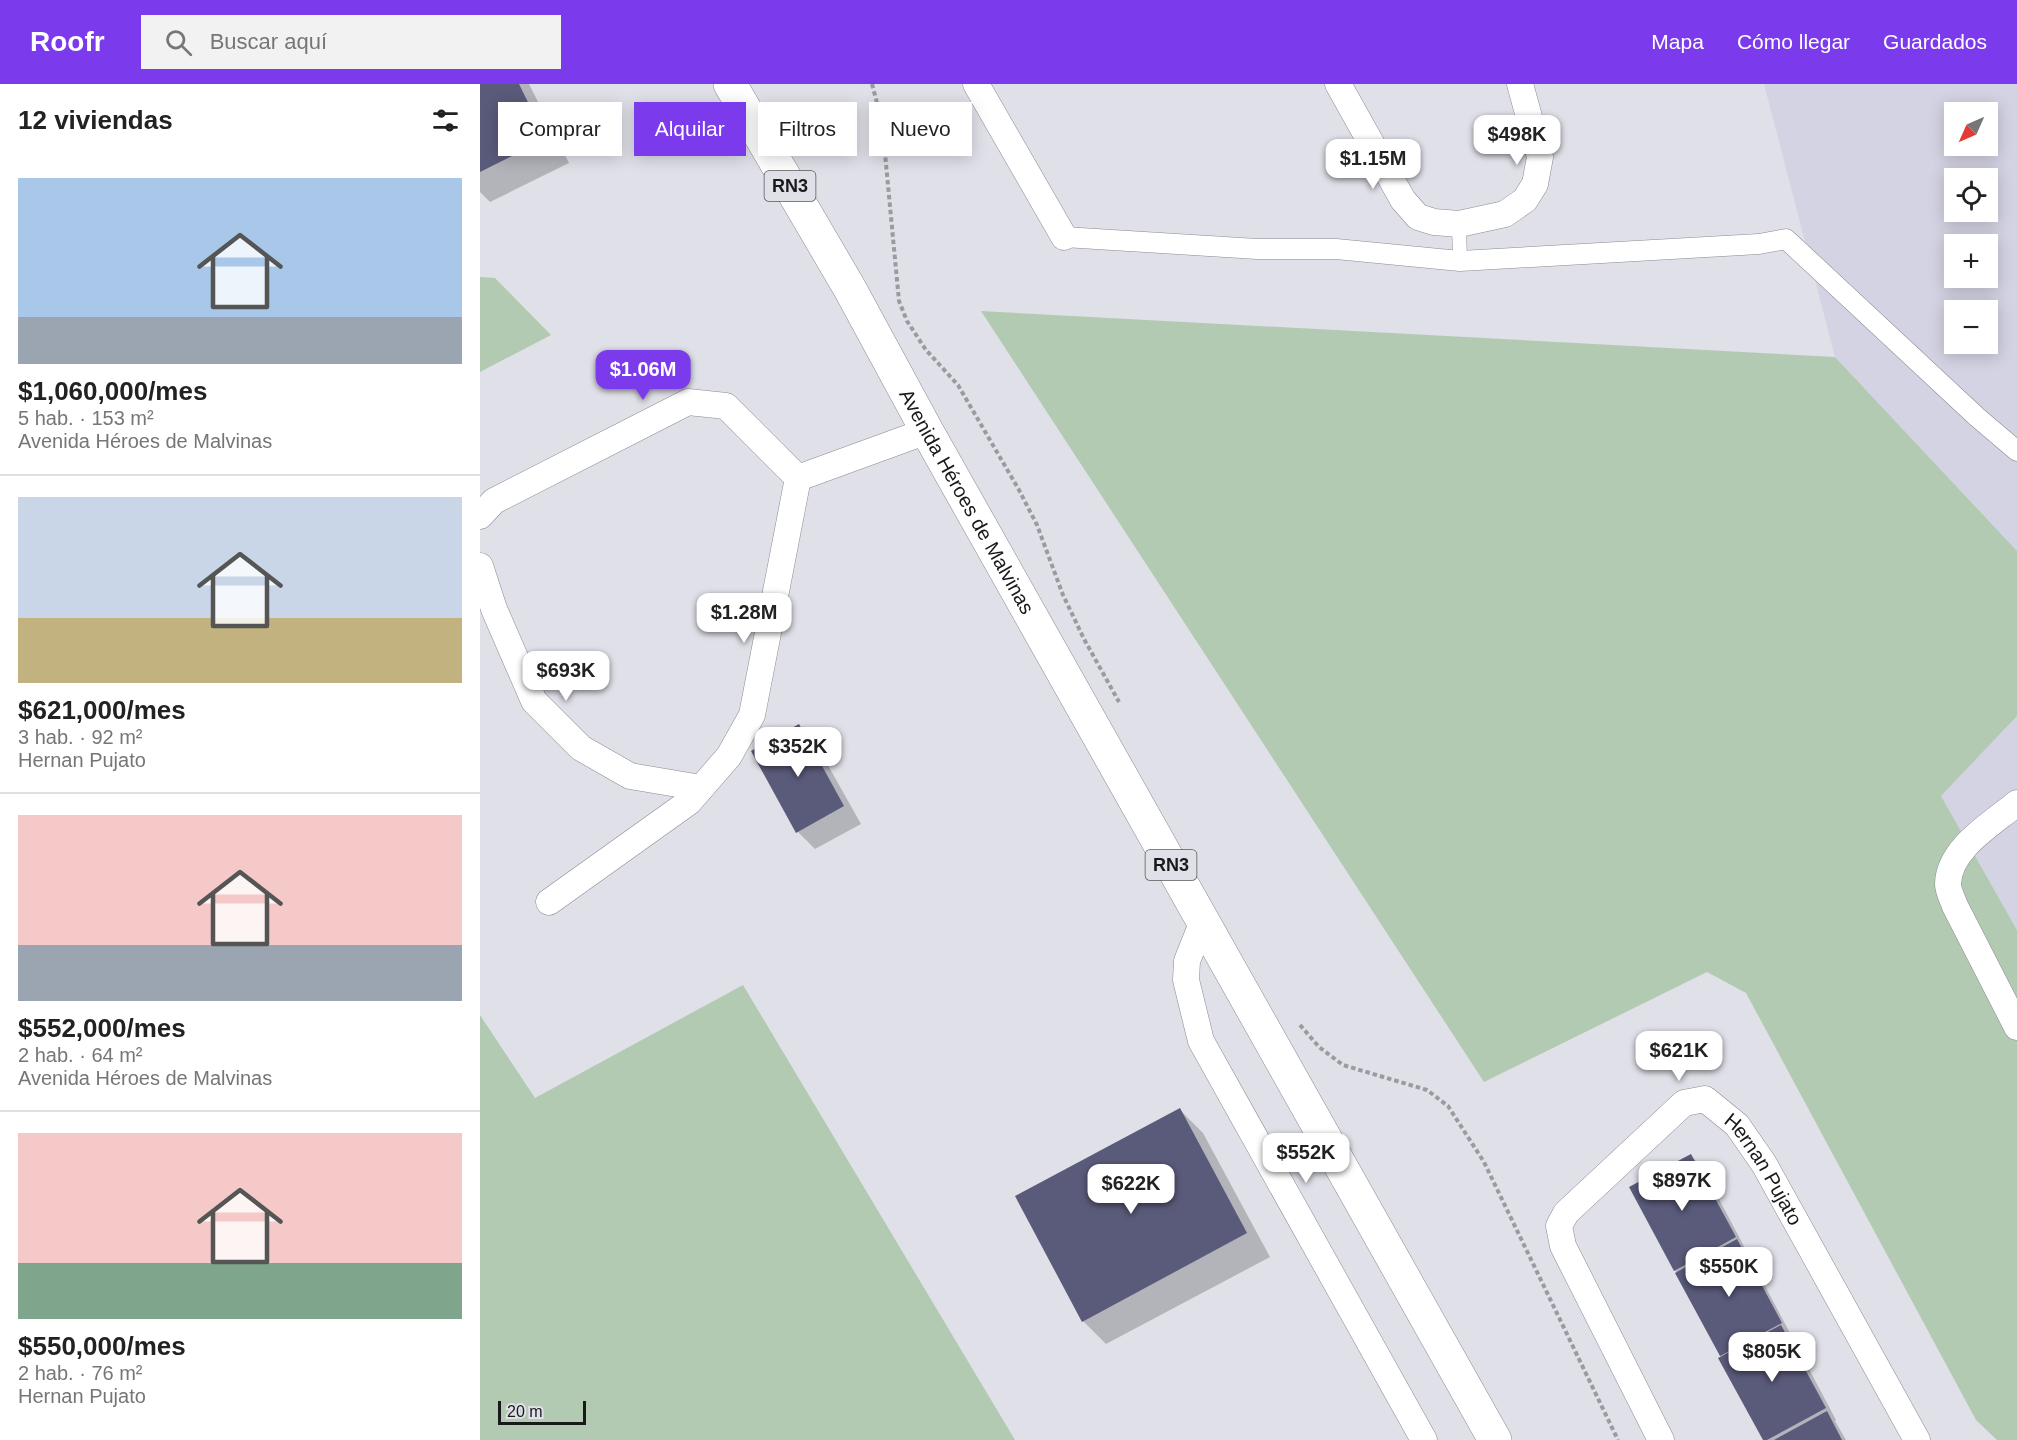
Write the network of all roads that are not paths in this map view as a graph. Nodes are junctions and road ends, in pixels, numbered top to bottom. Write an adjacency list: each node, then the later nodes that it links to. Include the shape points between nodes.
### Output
1 (976, 84): 6 (street)
2 (1338, 84): 5 (street, via 1403,200 1418,217)
3 (1520, 84): 5 (street, via 1540,157 1535,184 1525,200 1505,214)
4 (739, 88): 8 (highway, Avenida Héroes de Malvinas / RN3)
5 (1459, 224): 7 (lane)
6 (1064, 237): 7 (street, via 1257,249 1336,249)
7 (1460, 261): 9 (street, via 1786,240)
8 (927, 431): 10 (street); 16 (highway, Avenida Héroes de Malvinas / RN3)
9 (2017, 451)
10 (798, 478): 11 (street, via 726,406 688,402 494,501); 13 (street, via 752,715 729,756)
11 (480, 516)
12 (480, 566): 13 (street, via 534,701 581,748 630,776)
13 (701, 788): 15 (street, via 689,802)
14 (2017, 803): 17 (street, via 1964,847 1953,862 1948,885)
15 (549, 902)
16 (1203, 921): 18 (street, via 1187,961 1186,980 1201,1041); 19 (highway, Avenida Héroes de Malvinas / RN3)
17 (2017, 1027)
18 (1424, 1440)
19 (1495, 1440)
20 (1661, 1440): 21 (street, Hernan Pujato, via 1563,1246 1559,1226 1566,1213 1684,1103 1705,1099 1737,1125 1764,1164)
21 (1917, 1440)

